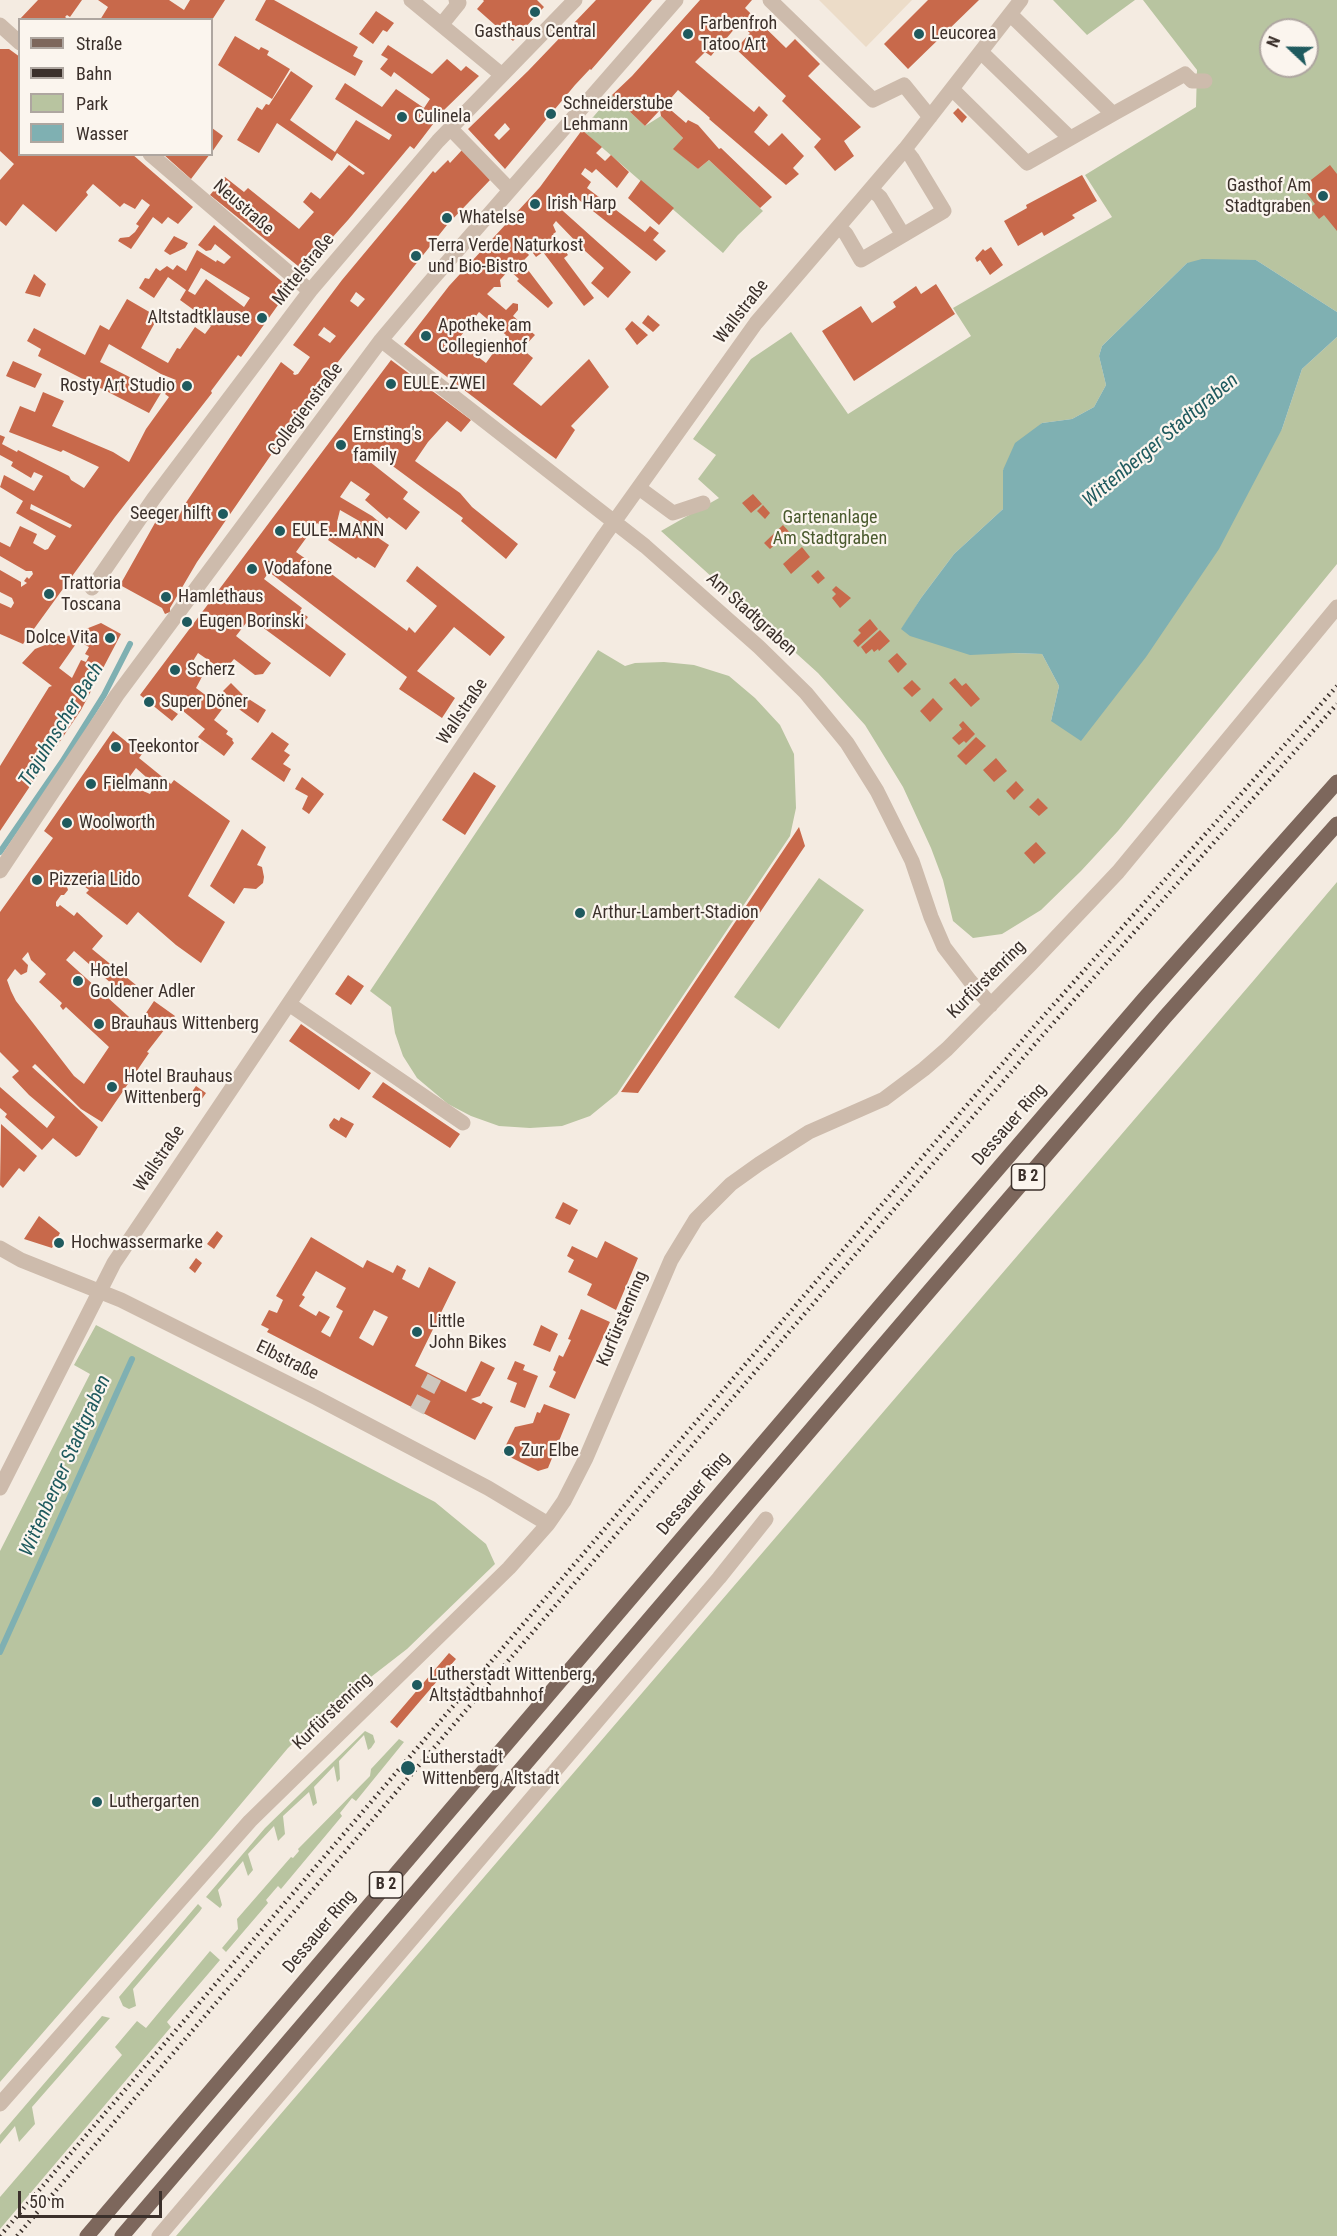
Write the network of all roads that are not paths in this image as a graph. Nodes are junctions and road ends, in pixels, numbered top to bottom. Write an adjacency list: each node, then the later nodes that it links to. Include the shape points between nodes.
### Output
1 (411, 0): 8 (street)
2 (456, 0): 8 (street, via 459,3)
3 (575, 0): 12 (street, Mittelstraße)
4 (676, 0): 22 (street, Collegienstraße)
5 (770, 0): 16 (street, via 873,100 904,85)
6 (1021, 0): 7 (street, Wallstraße)
7 (1010, 14): 11 (street, Wallstraße); 15 (street)
8 (442, 24): 12 (street)
9 (0, 25): 10 (street)
10 (18, 41)
11 (981, 52): 14 (street, Wallstraße); 18 (street)
12 (502, 75): 17 (street, Mittelstraße)
13 (1205, 81): 15 (street, via 1192,81 1185,74)
14 (952, 89): 16 (street, Wallstraße); 18 (street, via 1027,163)
15 (1113, 114): 18 (street)
16 (930, 117): 19 (street, Wallstraße)
17 (450, 129): 22 (street); 25 (street, Mittelstraße)
18 (1070, 138)
19 (904, 149): 21 (street, Wallstraße); 24 (street, via 944,211)
20 (152, 156): 25 (street, Neustraße)
21 (871, 189): 23 (street, Wallstraße); 24 (street)
22 (510, 190): 26 (street, Collegienstraße)
23 (839, 227): 24 (street, via 861,260); 27 (street, Wallstraße, via 756,323)
24 (903, 235)
25 (310, 291): 30 (street, Mittelstraße, via 154,498)
26 (381, 340): 29 (street, Am Stadtgraben); 34 (street, Collegienstraße, via 117,695)
27 (639, 488): 28 (street, via 673,513); 29 (street, Wallstraße)
28 (703, 503)
29 (615, 521): 35 (street, Wallstraße); 36 (street, Am Stadtgraben, via 759,647 828,718 891,814 944,946)
30 (92, 588)
31 (1337, 607): 36 (street, Kurfürstenring, via 1143,843)
32 (1337, 782): 44 (main road, Dessauer Ring / B 2, via 903,1279)
33 (1337, 824): 45 (main road, B 2, via 1158,1026)
34 (1, 871)
35 (289, 1004): 37 (street); 39 (street, Wallstraße)
36 (991, 1005): 42 (street, Kurfürstenring, via 894,1092 788,1144 731,1184 696,1219 670,1260 586,1458)
37 (463, 1123)
38 (0, 1248): 39 (street, Elbstraße)
39 (98, 1291): 40 (street, Wallstraße); 42 (street, Elbstraße, via 402,1442)
40 (0, 1488)
41 (766, 1519): 46 (street)
42 (548, 1524): 43 (street, Kurfürstenring, via 250,1821)
43 (0, 2104)
44 (87, 2236)
45 (122, 2236)
46 (159, 2236)

